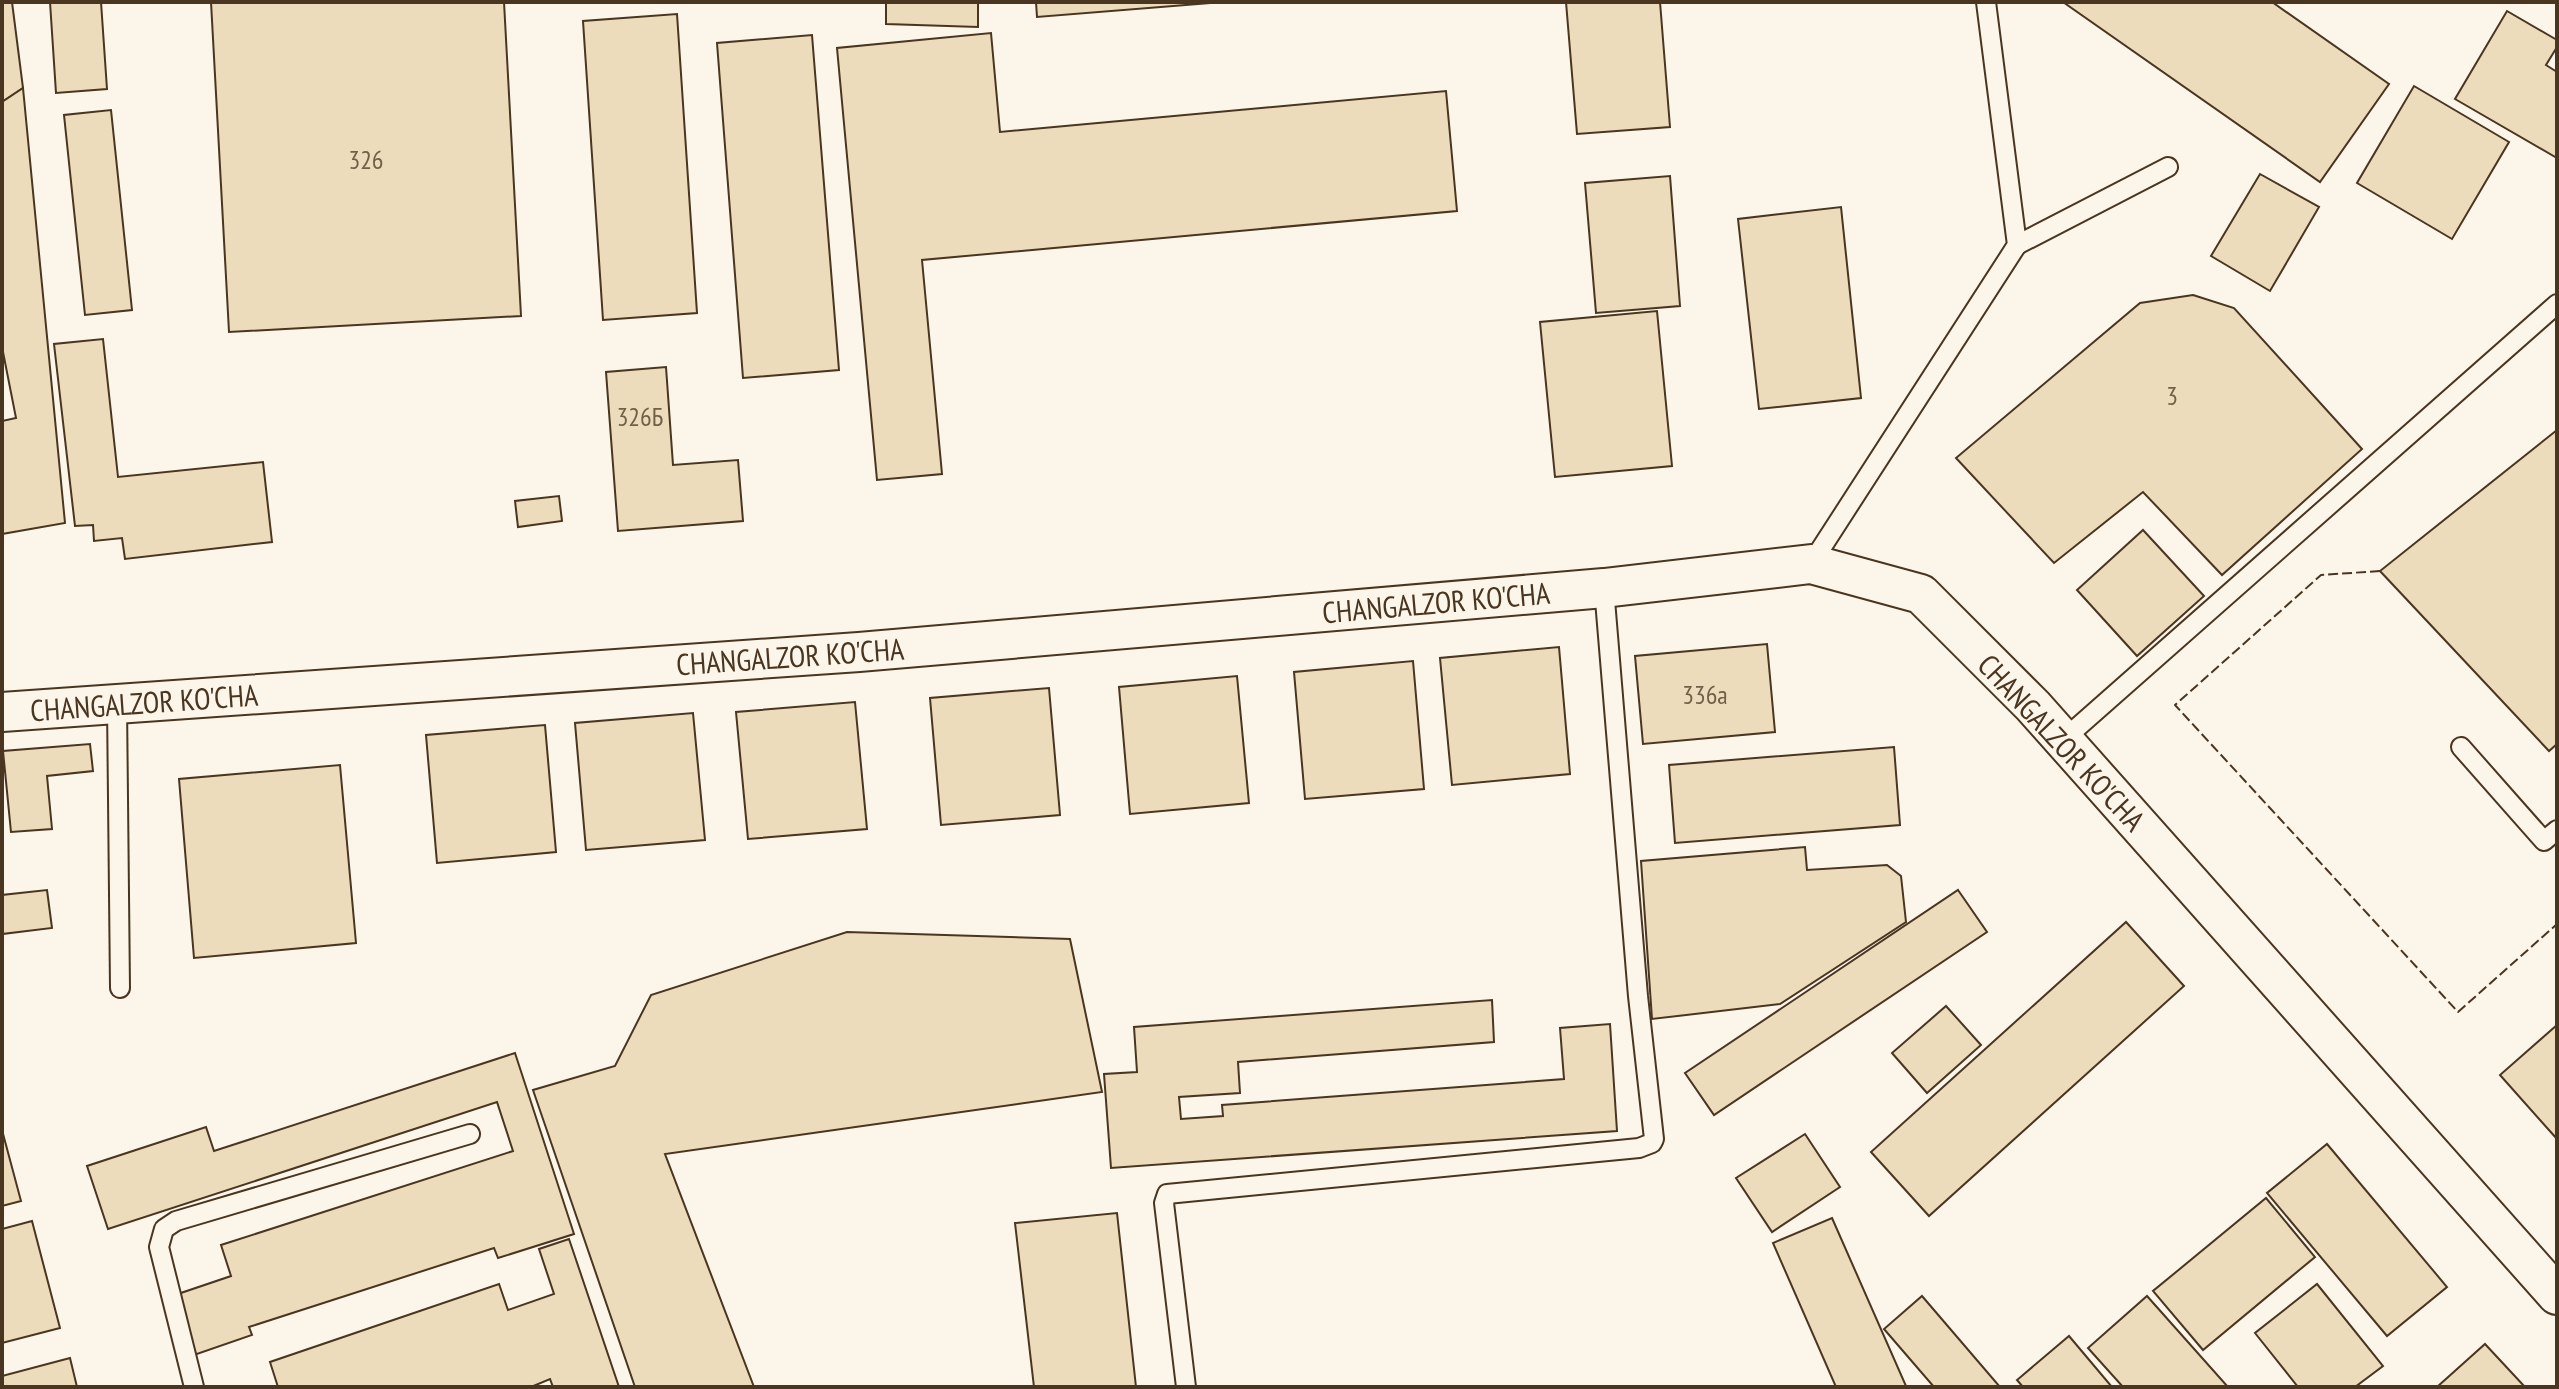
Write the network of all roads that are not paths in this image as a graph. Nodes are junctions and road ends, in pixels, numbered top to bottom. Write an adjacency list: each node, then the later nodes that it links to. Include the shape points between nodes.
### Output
1 (1986, 2): 3 (lane)
2 (2168, 167): 3 (lane)
3 (2017, 245): 5 (lane)
4 (2557, 304): 9 (lane)
5 (1811, 564): 6 (street, CHANGALZOR KO'CHA); 9 (street, CHANGALZOR KO'CHA, via 1921,594)
6 (1604, 588): 7 (street, CHANGALZOR KO'CHA, via 859,652); 16 (lane, via 1652,1143 1167,1194)
7 (117, 704): 8 (street, CHANGALZOR KO'CHA); 12 (lane)
8 (2, 712)
9 (2063, 740): 14 (street, CHANGALZOR KO'CHA)
10 (2461, 747): 11 (lane, via 2544,841)
11 (2557, 830)
12 (120, 988)
13 (470, 1134): 15 (lane, via 176,1221 164,1229 159,1247)
14 (2554, 1286)
15 (194, 1387)
16 (1186, 1387)

